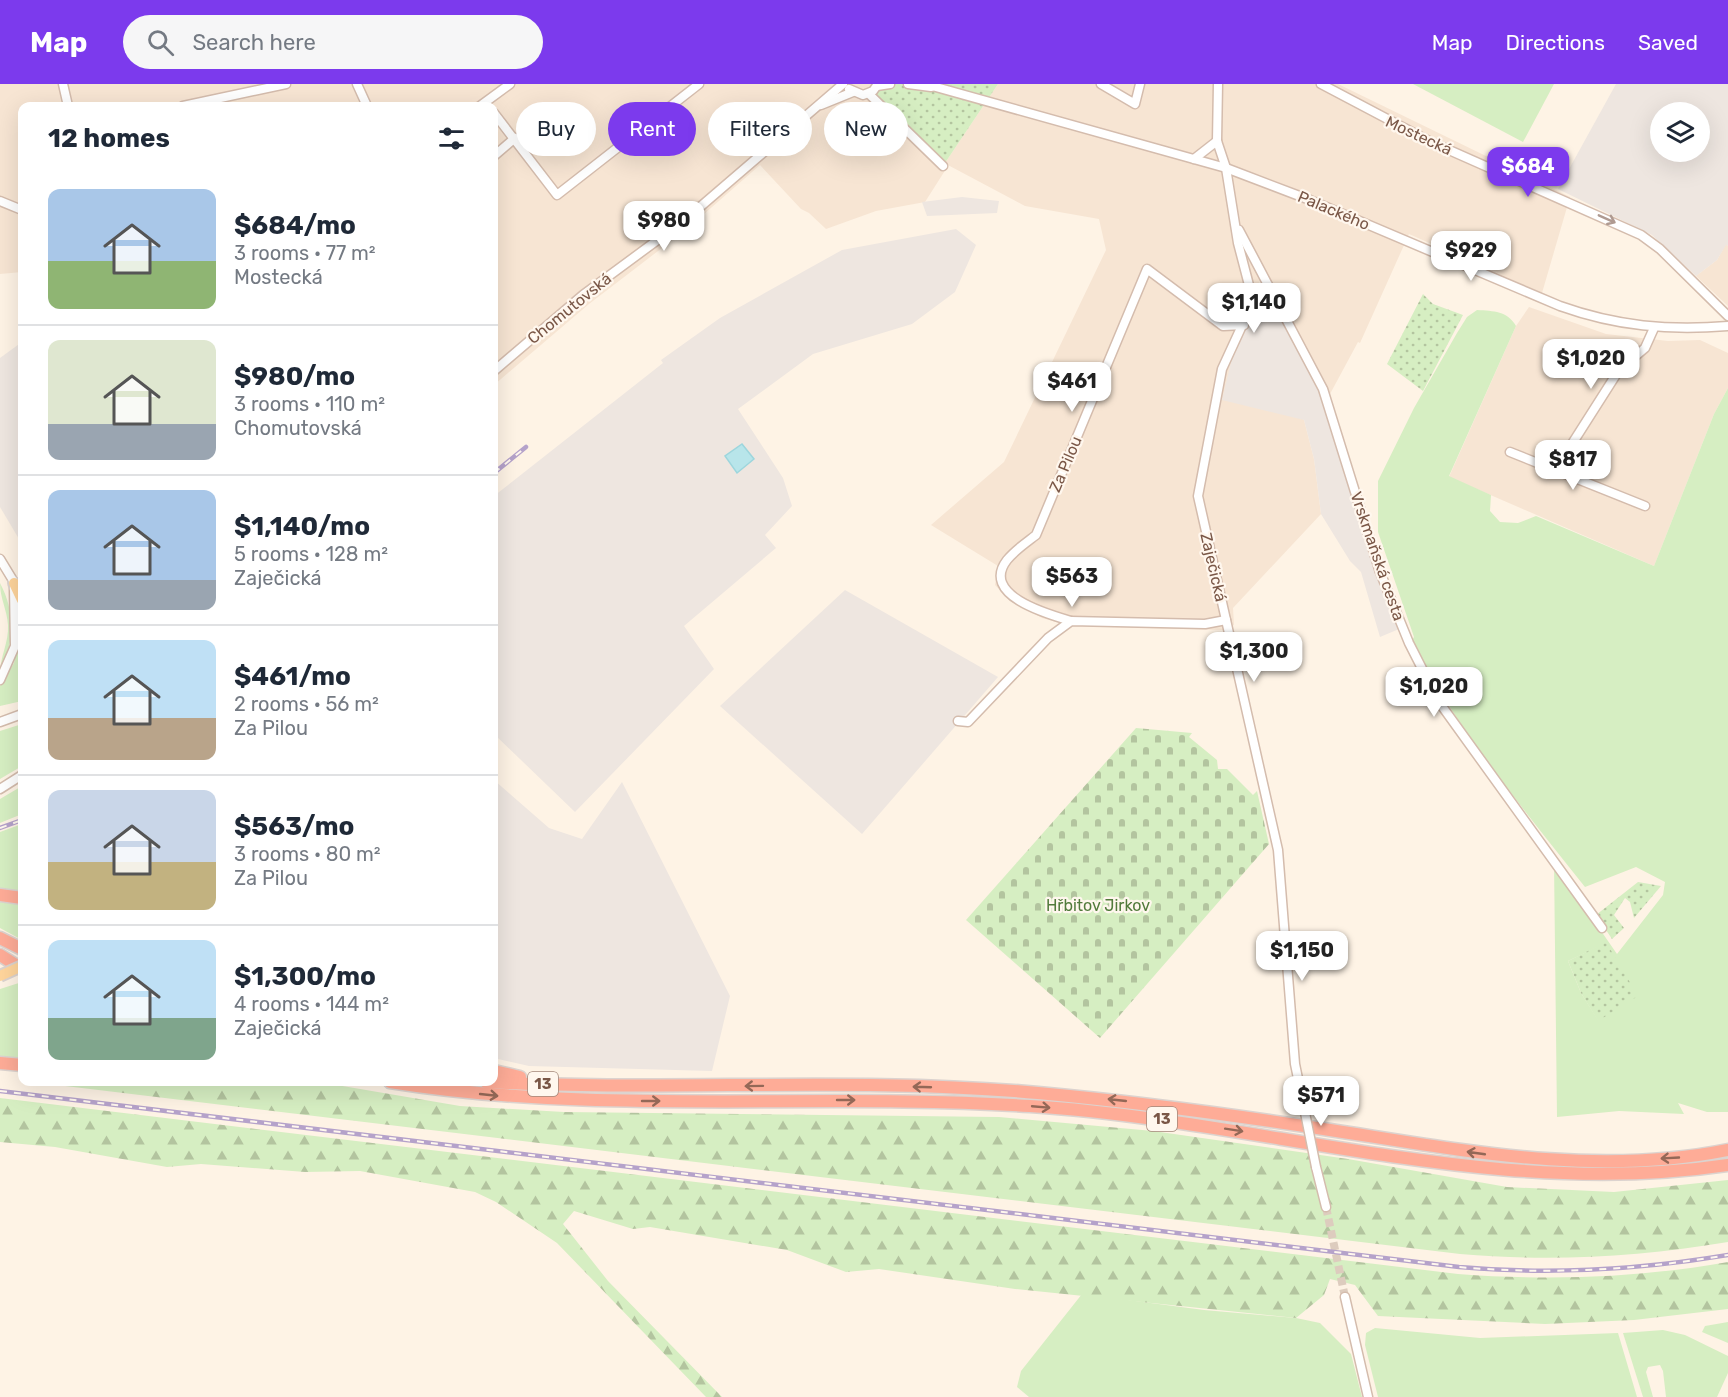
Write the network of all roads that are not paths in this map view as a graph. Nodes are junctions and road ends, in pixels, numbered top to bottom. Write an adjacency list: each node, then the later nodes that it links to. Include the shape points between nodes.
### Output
1 (63, 84): 18 (street)
2 (286, 84): 19 (street)
3 (356, 84): 20 (street); 21 (street)
4 (510, 84): 22 (street)
5 (699, 84): 25 (street, via 557,195)
6 (844, 84): 16 (street, Chomutovská); 23 (street, Chomutovská)
7 (890, 84): 13 (street)
8 (908, 84): 15 (street, Palackého)
9 (925, 84): 15 (street, Palackého)
10 (1101, 84): 11 (street, via 1135,104)
11 (1140, 84)
12 (1218, 84): 26 (street, Zaječická)
13 (878, 85): 17 (street)
14 (1325, 85): 35 (street, Mostecká, one-way to 35, via 1431,142 1641,235)
15 (935, 88): 29 (street, Palackého)
16 (853, 92): 17 (street, Chomutovská); 23 (street, Chomutovská)
17 (869, 94): 30 (street)
18 (67, 102)
19 (202, 102)
20 (359, 102)
21 (365, 102)
22 (489, 102)
23 (812, 109)
24 (498, 118): 25 (street)
25 (515, 138): 27 (street)
26 (1217, 141): 29 (street); 31 (street, Zaječická)
27 (498, 153)
28 (758, 156): 39 (street, Chomutovská, via 686,219 583,295)
29 (1194, 159): 31 (street, Palackého)
30 (944, 166)
31 (1226, 168): 34 (street, Zaječická); 38 (street, Palackého, via 1560,306 1620,324)
32 (0, 201): 33 (street)
33 (18, 208)
34 (1234, 222): 36 (street, Zaječická, via 1250,289 1251,306); 57 (street, Vrskmaňská cesta, via 1323,389 1380,572 1439,702)
35 (1728, 316)
36 (1244, 325): 47 (street, Zaječická, via 1222,369 1198,496); 48 (street, Za Pilou, via 1223,326 1148,269 1036,534 1003,568 1003,584 1010,595)
37 (1728, 326): 38 (street, Palackého)
38 (1654, 328): 41 (street, via 1645,348 1619,370)
39 (498, 368)
40 (1510, 452): 41 (street)
41 (1556, 470): 42 (street)
42 (1645, 506)
43 (0, 559): 44 (street)
44 (14, 583): 45 (street); 46 (main road); 49 (street, via 15,646)
45 (18, 588)
46 (18, 592)
47 (1226, 620): 48 (street, via 1205,624); 74 (street, Zaječická, bridge, via 1278,850 1295,1064)
48 (1071, 621): 51 (street, via 1048,638 968,722)
49 (0, 680)
50 (18, 715): 52 (street)
51 (958, 721)
52 (0, 722)
53 (18, 778): 54 (street)
54 (0, 789)
55 (0, 895): 56 (highway)
56 (18, 897)
57 (1602, 928)
58 (0, 938): 59 (highway)
59 (18, 947)
60 (0, 949): 62 (highway)
61 (0, 956): 63 (highway)
62 (18, 958)
63 (18, 965)
64 (18, 969): 65 (main road, bridge)
65 (0, 976)
66 (0, 1063): 67 (highway)
67 (18, 1064)
68 (498, 1072): 71 (highway)
69 (498, 1083): 71 (highway, 13)
70 (423, 1086): 73 (highway, 13, one-way to 73, via 592,1101 924,1100 1033,1106 1174,1120 1480,1169 1559,1175 1651,1174)
71 (599, 1087): 72 (highway, 13, one-way to 71, via 1680,1157 1560,1161 1481,1154 1175,1106 1034,1092 812,1085)
72 (1728, 1150)
73 (1728, 1166)
74 (1326, 1207)
75 (1345, 1297): 76 (street)
76 (1368, 1397)

